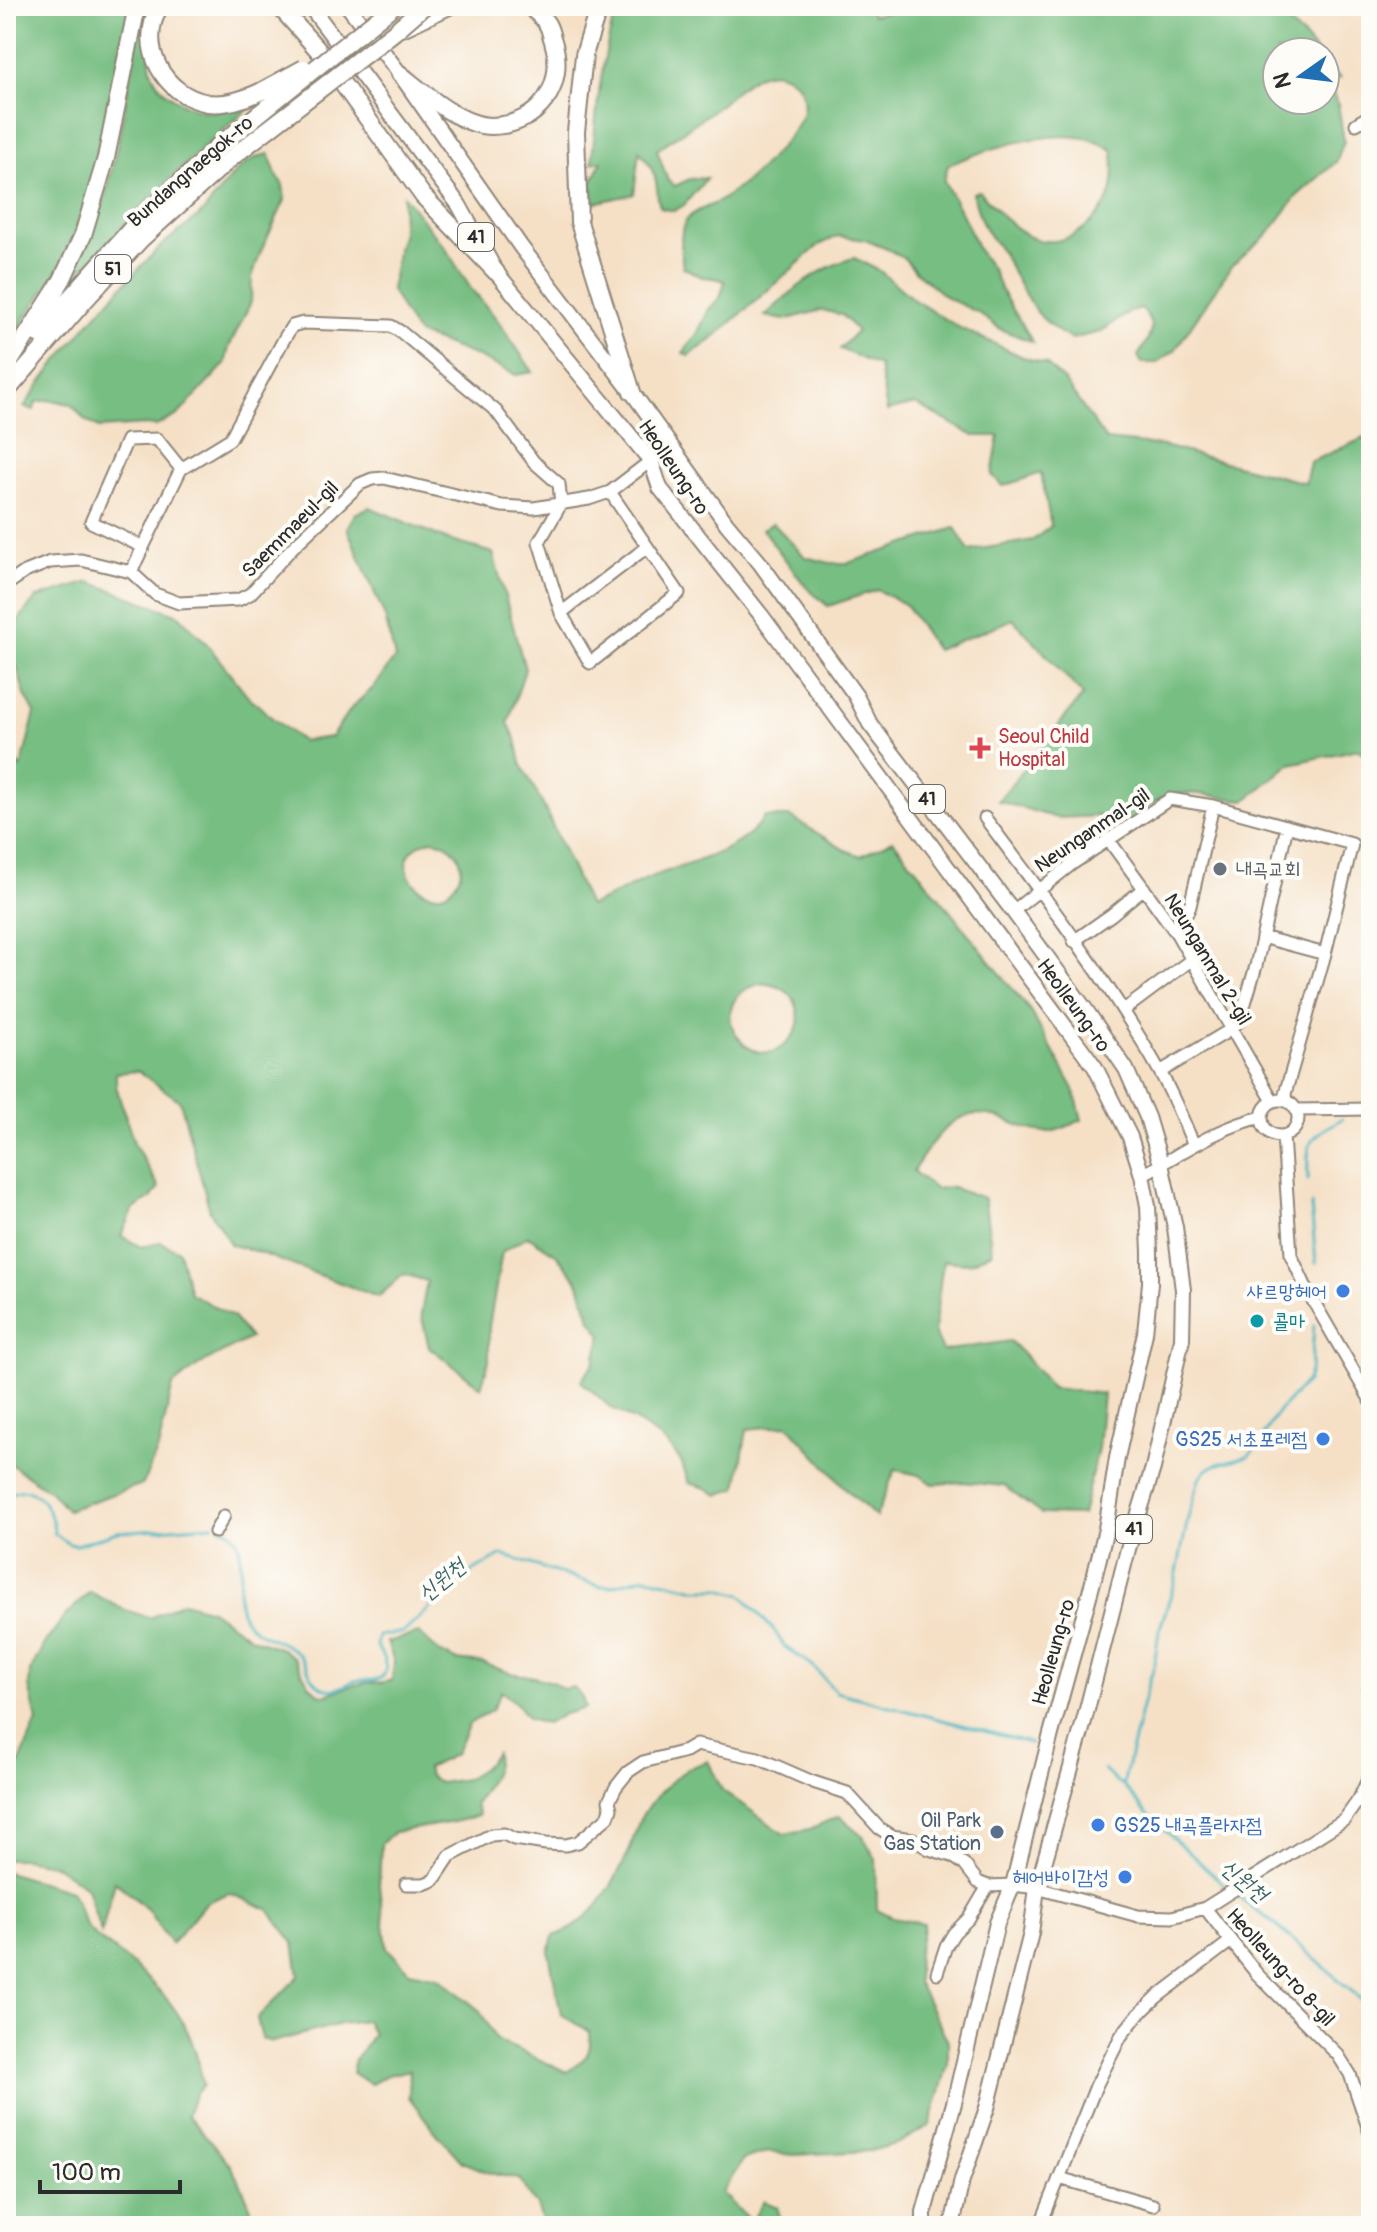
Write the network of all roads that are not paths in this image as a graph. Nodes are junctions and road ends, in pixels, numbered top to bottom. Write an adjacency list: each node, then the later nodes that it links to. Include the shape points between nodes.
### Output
1 (137, 6): 17 (highway, via 106,158 83,235 62,280)
2 (279, 6): 12 (highway)
3 (310, 6): 16 (main road, Heolleung-ro / 41, via 459,205)
4 (348, 6): 13 (main road, Heolleung-ro / 41)
5 (393, 6): 12 (highway, Bundangnaegok-ro / 51, bridge)
6 (424, 6): 11 (highway, Bundangnaegok-ro / 51, bridge)
7 (449, 6): 11 (highway, bridge)
8 (529, 6): 13 (highway, via 548,24 556,52 555,82 544,104 520,121 490,126 467,121)
9 (599, 6): 19 (highway, via 584,55 576,132 579,222)
10 (157, 10): 12 (highway, bridge, via 151,37 160,70 178,92 202,102 248,98)
11 (394, 32): 18 (highway, Bundangnaegok-ro / 51, bridge, via 231,158 141,239)
12 (326, 52): 16 (highway, via 423,196); 17 (highway, Bundangnaegok-ro / 51, bridge, via 131,229)
13 (400, 74): 19 (main road, Heolleung-ro / 41, via 521,247)
14 (1371, 115): 15 (street)
15 (1356, 124)
16 (496, 272): 21 (main road, Heolleung-ro / 41)
17 (6, 369)
18 (6, 392)
19 (632, 392): 20 (main road, Heolleung-ro / 41)
20 (670, 446): 21 (street, Saemmaeul-gil); 36 (main road, Heolleung-ro / 41, via 839,672 870,724)
21 (651, 461): 23 (street, Saemmaeul-gil); 53 (main road, Heolleung-ro / 41, via 660,488 761,615 1095,1067 1130,1137)
22 (181, 469): 24 (street, via 230,439 292,326 391,326 496,411 534,462 559,484); 25 (street); 25 (street, via 157,439 127,440 91,522)
23 (610, 492): 24 (street, Saemmaeul-gil); 26 (street)
24 (561, 504): 27 (street, Saemmaeul-gil, via 502,506 372,479 360,484 238,600 179,603 155,594); 29 (street, via 539,542)
25 (143, 547): 27 (street)
26 (647, 547): 29 (street); 29 (street, via 679,593 590,663)
27 (131, 572): 28 (street, Saemmaeul-gil, via 81,560 50,562)
28 (6, 585)
29 (561, 613)
30 (1213, 806): 32 (street, Neunganmal-gil); 33 (street, Neunganmal-gil, via 1170,799); 37 (street, via 1190,906)
31 (985, 818): 35 (street, Neunganmal-gil)
32 (1287, 826): 38 (street); 40 (street, Neunganmal-gil, via 1352,844)
33 (1108, 839): 34 (street, Neunganmal 2-gil); 35 (street, Neunganmal-gil)
34 (1144, 888): 37 (street, Neunganmal 2-gil); 39 (street)
35 (1038, 889): 36 (street, Neunganmal-gil); 39 (street)
36 (1013, 911): 52 (main road, Heolleung-ro / 41, via 1126,1069)
37 (1177, 934): 41 (street, Neunganmal 2-gil)
38 (1262, 937): 40 (street); 43 (street, via 1240,1020)
39 (1074, 941): 42 (street)
40 (1325, 954): 46 (street, Neunganmal-gil)
41 (1191, 960): 42 (street); 43 (street, Neunganmal 2-gil)
42 (1124, 1010): 44 (street)
43 (1230, 1030): 44 (street); 45 (street, Neunganmal 2-gil)
44 (1160, 1072): 51 (street)
45 (1273, 1101): 46 (street); 49 (street)
46 (1286, 1101): 48 (street)
47 (1371, 1109): 48 (street)
48 (1296, 1110): 50 (street, via 1296,1126)
49 (1262, 1117): 50 (street, via 1268,1131); 51 (street)
50 (1283, 1136): 54 (street, via 1291,1255)
51 (1194, 1145): 52 (street)
52 (1161, 1164): 53 (street); 63 (main road, Heolleung-ro / 41, via 1183,1290 1182,1339 1153,1468)
53 (1142, 1175): 61 (main road, Heolleung-ro / 41, via 1150,1252 1144,1341 1106,1529)
54 (1371, 1401)
55 (224, 1516): 56 (street)
56 (215, 1532)
57 (1371, 1683): 58 (street)
58 (1371, 1700)
59 (1371, 1773): 64 (street, Heolleung-ro 8-gil, via 1344,1820)
60 (406, 1884): 62 (street, via 434,1880 450,1856 491,1835 546,1844 578,1842 608,1817 609,1801 628,1772 696,1745 758,1758 847,1793 891,1836 913,1839 952,1856)
61 (1013, 1885): 62 (street, Heolleung-ro 8-gil); 63 (street, Heolleung-ro 8-gil); 70 (main road, Heolleung-ro / 41, via 997,1923)
62 (988, 1886): 66 (street, via 946,1946)
63 (1037, 1888): 64 (street, Heolleung-ro 8-gil, via 1138,1916 1172,1917); 71 (main road, Heolleung-ro / 41, via 1031,1933 987,2108)
64 (1205, 1908): 65 (street, Heolleung-ro 8-gil)
65 (1231, 1941): 67 (street, Heolleung-ro 8-gil, via 1338,2055); 68 (street, via 1157,1997 1121,2036)
66 (937, 1973)
67 (1371, 2136)
68 (1059, 2178): 69 (street); 72 (street)
69 (1153, 2205)
70 (924, 2226)
71 (952, 2226)
72 (1040, 2226)

